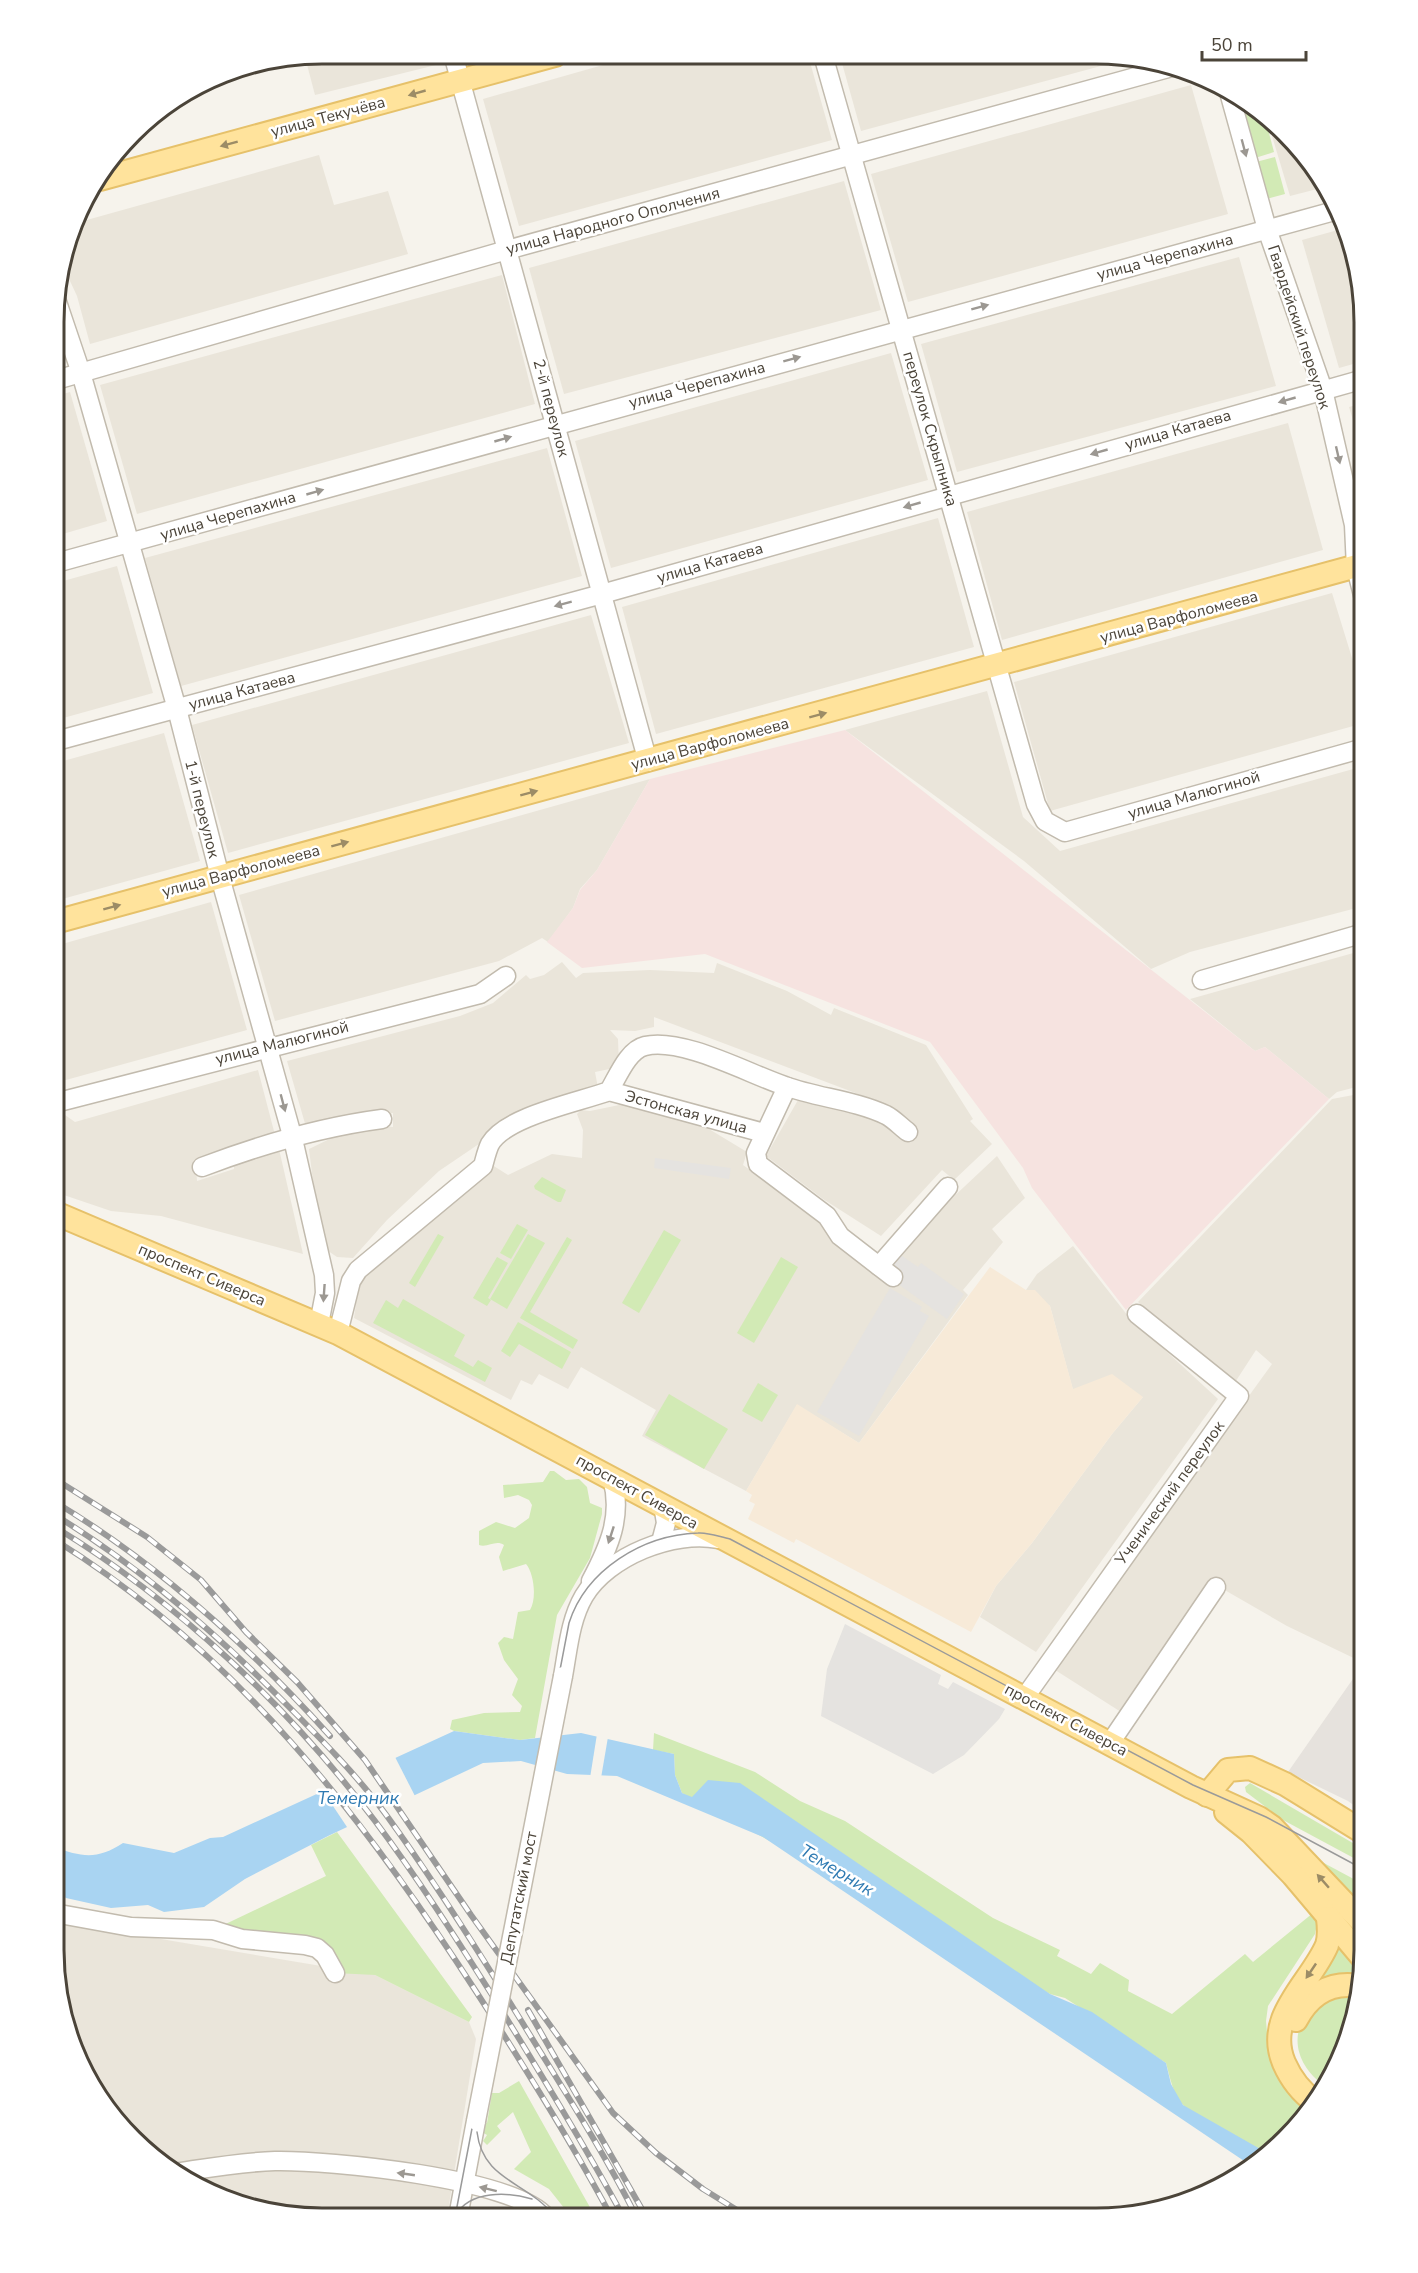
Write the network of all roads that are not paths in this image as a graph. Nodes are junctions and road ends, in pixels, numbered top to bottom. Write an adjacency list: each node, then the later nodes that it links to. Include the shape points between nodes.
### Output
1 (456, 64): 5 (street, 2-й переулок)
2 (522, 64): 5 (main road, улица Текучёва)
3 (825, 64): 7 (street, переулок Скрыпника)
4 (1156, 71): 7 (street, улица Народного Ополчения)
5 (460, 81): 8 (main road, улица Текучёва, one-way to 8); 11 (street, 2-й переулок)
6 (1232, 104): 10 (street, Гвардейский переулок, one-way to 10)
7 (853, 156): 11 (street, улица Народного Ополчения); 13 (street, переулок Скрыпника)
8 (113, 171)
9 (1329, 213): 10 (street, улица Черепахина)
10 (1267, 230): 13 (street, улица Черепахина, one-way to 10); 17 (street, Гвардейский переулок)
11 (507, 250): 14 (street, улица Народного Ополчения); 18 (street, 2-й переулок)
12 (64, 323): 14 (street, 1-й переулок)
13 (901, 328): 18 (street, улица Черепахина, one-way to 13); 19 (street, переулок Скрыпника)
14 (81, 373): 15 (street, улица Народного Ополчения); 21 (street, 1-й переулок)
15 (64, 378)
16 (1354, 382): 17 (street, улица Катаева)
17 (1323, 390): 19 (street, улица Катаева, one-way to 19); 20 (street, Гвардейский переулок, one-way to 20)
18 (555, 424): 21 (street, улица Черепахина, one-way to 18); 24 (street, 2-й переулок)
19 (949, 494): 24 (street, улица Катаева, one-way to 24); 25 (street, переулок Скрыпника)
20 (1354, 525)
21 (130, 544): 22 (street, улица Черепахина); 26 (street, 1-й переулок)
22 (64, 561)
23 (1354, 568): 25 (main road, улица Варфоломеева)
24 (602, 594): 26 (street, улица Катаева, one-way to 26); 29 (street, 2-й переулок)
25 (996, 667): 29 (main road, улица Варфоломеева, one-way to 25); 30 (street, переулок Скрыпника)
26 (177, 709): 27 (street, улица Катаева); 31 (street, 1-й переулок)
27 (64, 739)
28 (1354, 751): 30 (street, улица Малюгиной, via 1065,832 1046,821)
29 (648, 762): 31 (main road, улица Варфоломеева, one-way to 29)
30 (1036, 804)
31 (220, 877): 32 (main road, улица Варфоломеева, one-way to 31); 36 (street, 1-й переулок)
32 (64, 920)
33 (1354, 936): 35 (street)
34 (506, 976): 36 (street, улица Малюгиной, via 480,994)
35 (1202, 980)
36 (268, 1046): 39 (street, улица Малюгиной); 43 (street, 1-й переулок, one-way to 43)
37 (787, 1087): 38 (street, via 692,1051 660,1045 632,1052); 41 (street, via 888,1116); 42 (street, Эстонская улица)
38 (609, 1091): 42 (street, Эстонская улица); 48 (street, via 536,1114 498,1136 490,1144 483,1166 355,1274)
39 (64, 1101)
40 (382, 1119): 43 (street, via 318,1130)
41 (908, 1132)
42 (764, 1133): 45 (street, Эстонская улица, via 756,1153 758,1164 827,1216 840,1236 886,1271)
43 (293, 1139): 44 (street); 48 (street, 1-й переулок, one-way to 48, via 324,1275)
44 (202, 1167)
45 (948, 1187)
46 (64, 1217): 48 (main road, проспект Сиверса)
47 (1137, 1314): 55 (street, Ученический переулок, via 1239,1396)
48 (328, 1328): 49 (main road, проспект Сиверса)
49 (612, 1478): 50 (main road, проспект Сиверса); 54 (street, Депутатский мост, one-way to 54, via 618,1498 612,1533)
50 (663, 1505): 51 (street, via 666,1523); 52 (main road, проспект Сиверса)
51 (661, 1542): 52 (street, via 700,1536); 54 (street, via 617,1563)
52 (728, 1542): 55 (main road, проспект Сиверса)
53 (1216, 1587): 56 (street)
54 (585, 1593): 70 (street, Депутатский мост, bridge, via 572,1624)
55 (1025, 1697): 56 (main road, проспект Сиверса)
56 (1110, 1743): 58 (main road, проспект Сиверса)
57 (1268, 1776): 58 (main road, via 1251,1768 1236,1768 1221,1775); 59 (main road); 60 (main road)
58 (1207, 1795): 61 (main road, проспект Сиверса, one-way to 58, via 1272,1827); 63 (main road, проспект Сиверса, via 1266,1846)
59 (1354, 1826)
60 (1354, 1834)
61 (1354, 1914)
62 (64, 1915): 65 (street, via 131,1927 213,1930 242,1940 305,1945 326,1955)
63 (1328, 1918): 64 (main road, проспект Сиверса); 68 (main road, one-way to 68, via 1327,1945 1295,1995 1282,2020 1280,2035 1287,2072)
64 (1354, 1948)
65 (335, 1973)
66 (1351, 1985): 67 (main road, via 1314,1994 1293,2024 1292,2056 1301,2075)
67 (1315, 2087)
68 (1308, 2097)
69 (187, 2170): 70 (street, one-way to 69, via 294,2162)
70 (464, 2183): 71 (street, Депутатский мост); 72 (street, one-way to 70, via 511,2195)
71 (460, 2208)
72 (536, 2208)

